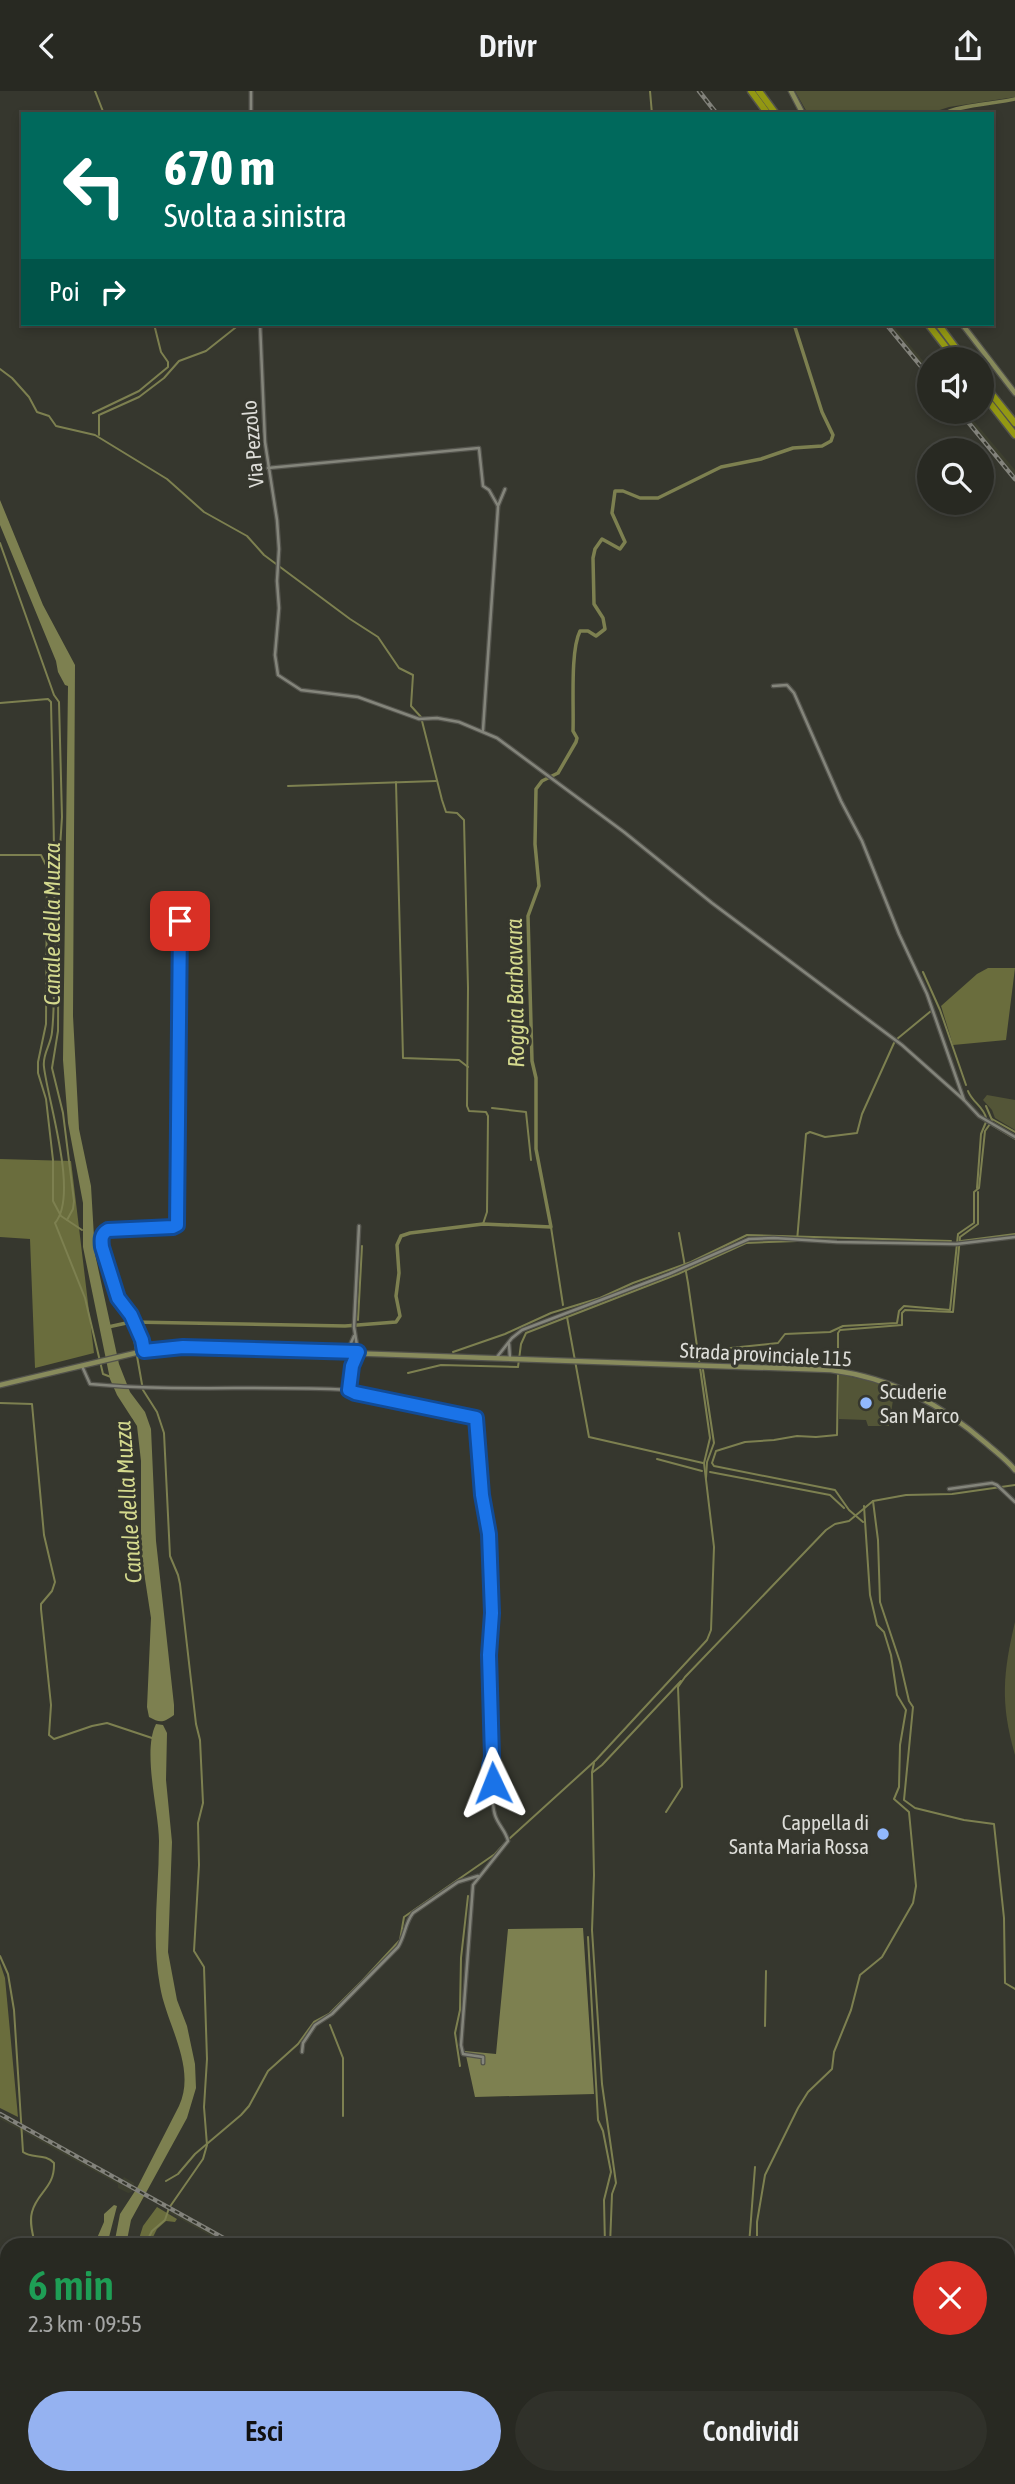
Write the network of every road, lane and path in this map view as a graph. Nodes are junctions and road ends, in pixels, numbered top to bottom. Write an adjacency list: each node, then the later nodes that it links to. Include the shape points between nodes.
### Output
1 (251, 91): 5 (street)
2 (751, 91): 6 (highway)
3 (759, 91): 7 (highway)
4 (791, 91): 8 (main road)
5 (251, 112)
6 (767, 112)
7 (775, 112)
8 (802, 112)
9 (260, 326): 20 (street, Via Pezzolo)
10 (930, 326): 13 (highway)
11 (939, 326): 14 (highway)
12 (964, 326): 15 (main road)
13 (946, 347)
14 (955, 347)
15 (1015, 393)
16 (994, 396): 18 (highway)
17 (994, 408): 19 (highway)
18 (1015, 423)
19 (1015, 435)
20 (268, 468): 22 (street, via 479,448 483,486); 24 (street, Via Pezzolo, via 277,520 278,675 301,690 358,697 419,719 444,718)
21 (505, 489): 22 (street)
22 (498, 506): 24 (street)
23 (773, 686): 26 (street, via 787,685 794,693 927,994)
24 (483, 730): 26 (street, via 552,777 902,1045)
25 (180, 918): 33 (street, via 177,1225 108,1230 101,1239 118,1298 142,1340)
26 (964, 1100): 27 (street, via 979,1116)
27 (1015, 1137)
28 (359, 1226): 30 (street)
29 (1015, 1237): 31 (street, via 956,1244 749,1239 533,1325)
30 (354, 1336): 34 (street); 35 (street)
31 (510, 1340): 32 (street); 37 (street)
32 (505, 1346): 36 (street); 37 (street)
33 (141, 1352): 34 (main road, Strada provinciale 115, via 183,1347); 38 (main road, Strada provinciale 115)
34 (347, 1352): 35 (main road, Strada provinciale 115); 39 (street)
35 (358, 1352): 36 (main road, Strada provinciale 115); 39 (street)
36 (498, 1357): 37 (main road, Strada provinciale 115)
37 (508, 1358): 42 (main road, Strada provinciale 115, via 854,1373 933,1403)
38 (82, 1366): 40 (main road, Strada provinciale 115); 41 (street, via 90,1384)
39 (352, 1366): 41 (street)
40 (0, 1385)
41 (349, 1390): 45 (street, via 476,1418 489,1534 490,1766 495,1816 508,1841)
42 (1014, 1467)
43 (949, 1489): 44 (street, via 992,1483)
44 (1015, 1502)
45 (478, 1876): 46 (street, via 458,1882 413,1913 398,1947 332,2014 315,2025); 47 (street, via 473,1885 460,2032 463,2054 483,2057)
46 (302, 2052)
47 (482, 2063)

